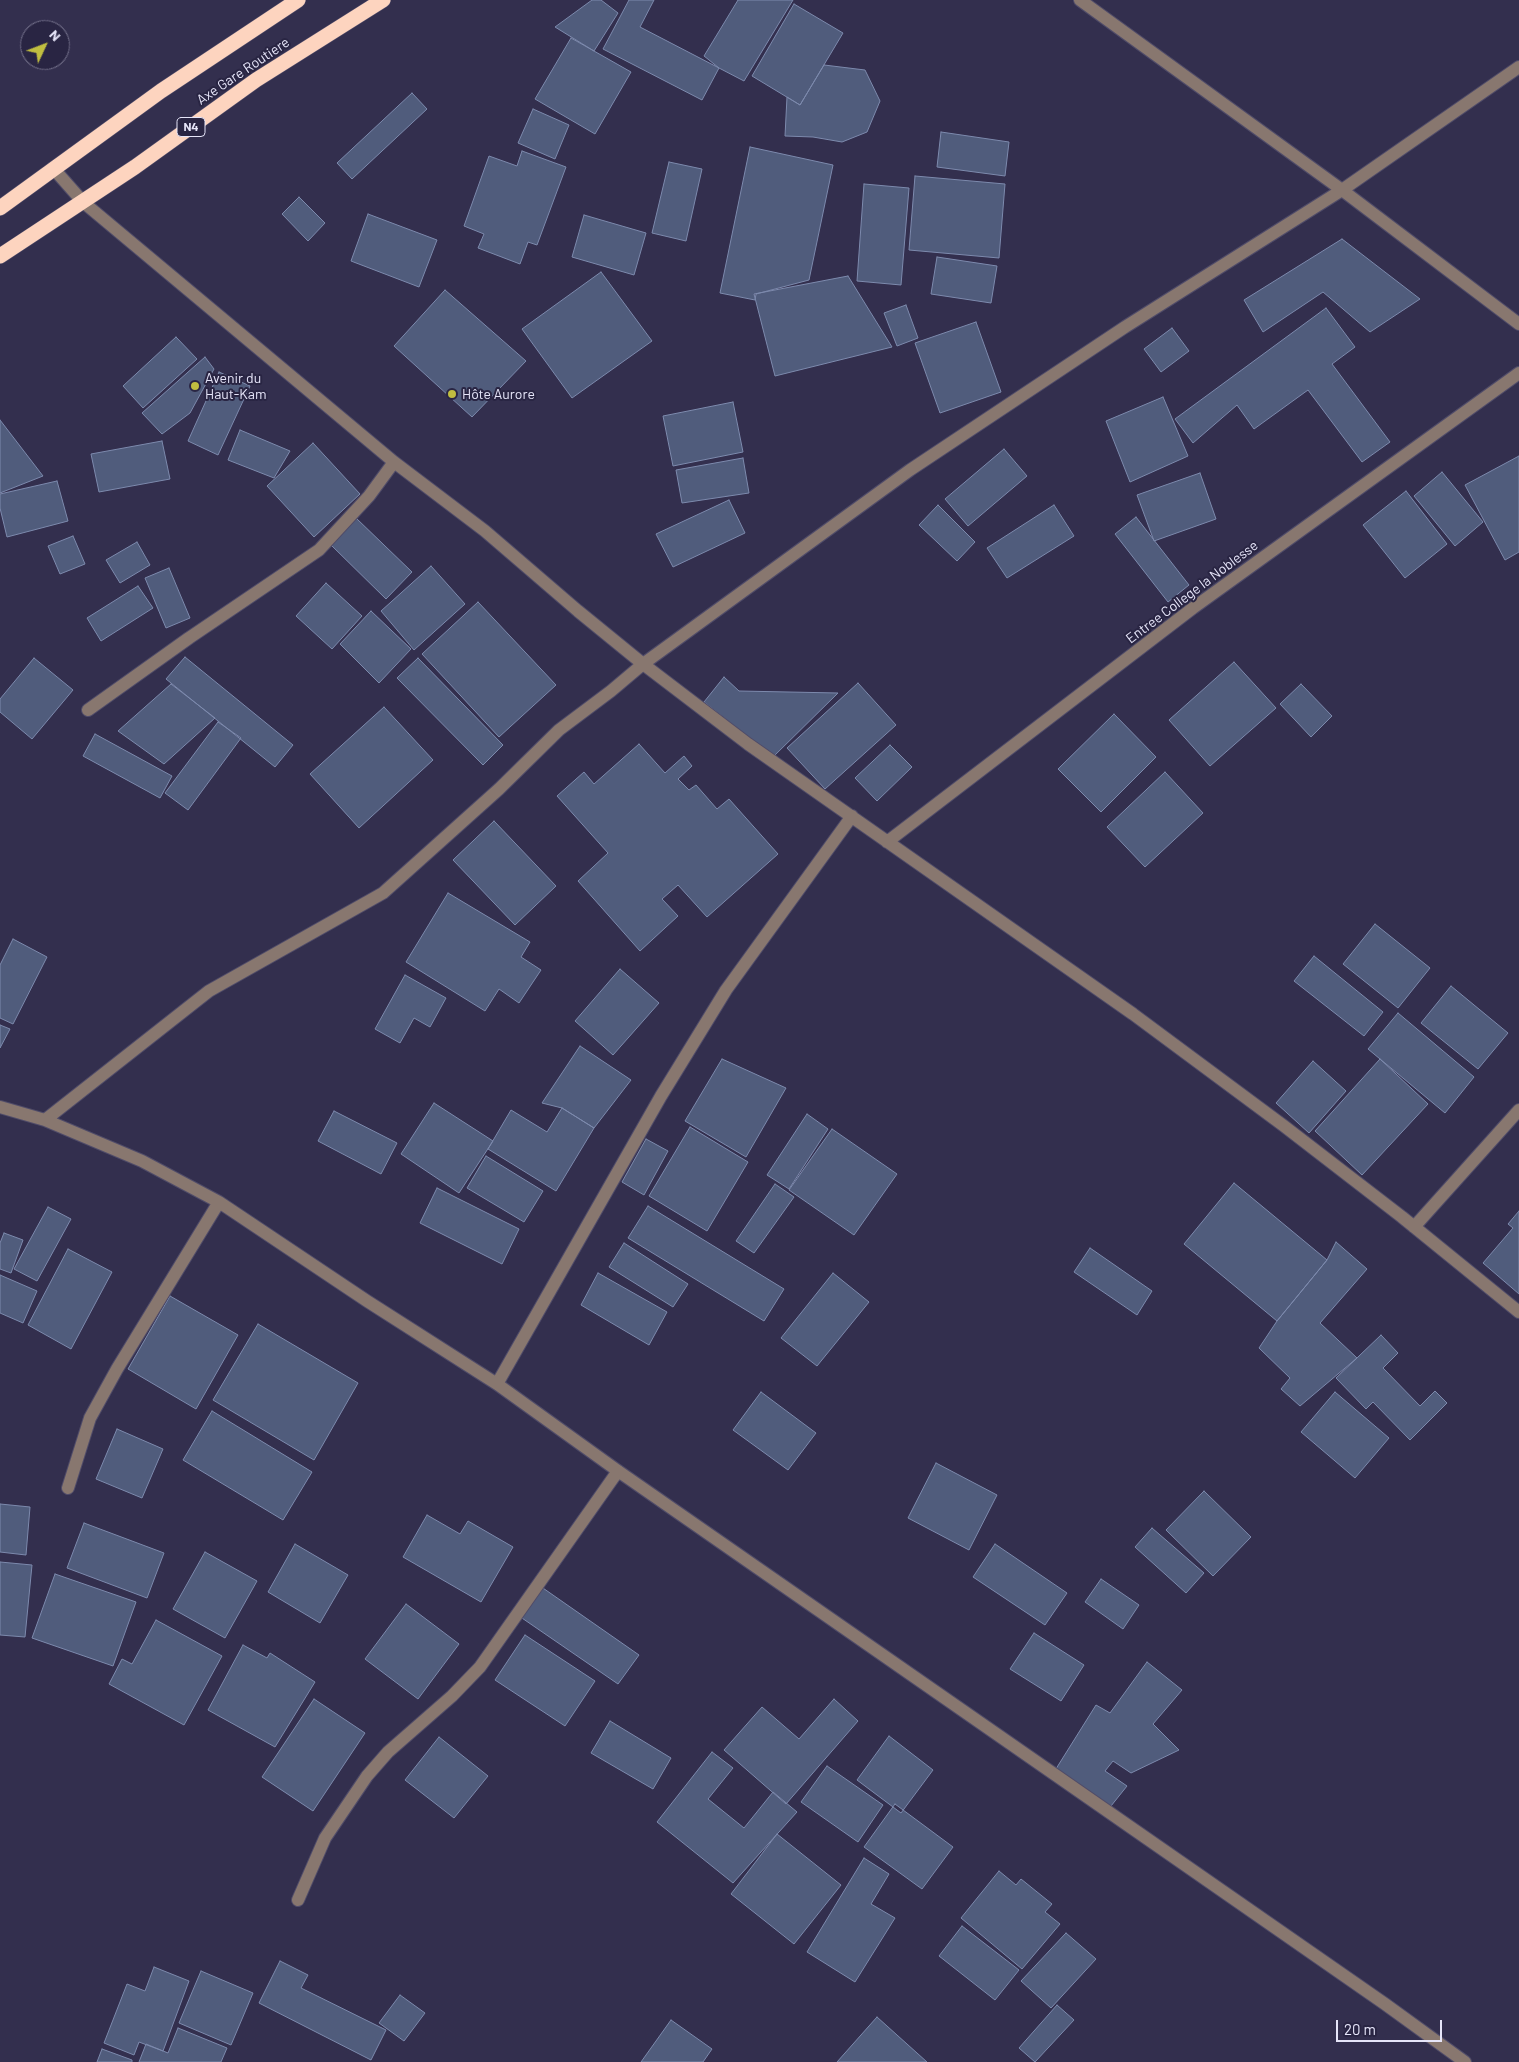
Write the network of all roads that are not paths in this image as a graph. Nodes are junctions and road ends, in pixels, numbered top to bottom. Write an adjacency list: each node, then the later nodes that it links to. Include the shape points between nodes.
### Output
1 (298, 0): 5 (highway, Axe Gare Routiere)
2 (383, 0): 7 (highway, Axe Gare Routiere / N4, via 256,80)
3 (1080, 0): 6 (street)
4 (1519, 67): 6 (street)
5 (53, 168): 7 (street); 8 (highway, Axe Gare Routiere)
6 (1342, 190): 10 (street); 13 (street, via 1125,327 910,470)
7 (83, 202): 9 (highway, Axe Gare Routiere / N4); 12 (street)
8 (0, 208)
9 (0, 256)
10 (1519, 324)
11 (1519, 373): 16 (street, Entree College la Noblesse, via 1193,608)
12 (394, 462): 13 (street, via 485,531); 14 (street, via 370,496 319,550)
13 (643, 664): 15 (street, via 748,744); 19 (street, via 559,730 499,789 383,893 209,991)
14 (88, 710)
15 (852, 816): 16 (street); 23 (street, via 726,990 661,1096)
16 (887, 842): 21 (street, via 1133,1014)
17 (0, 1107): 19 (street)
18 (1519, 1110): 21 (street)
19 (45, 1120): 20 (street, via 142,1161)
20 (219, 1202): 23 (street); 25 (street, via 90,1418)
21 (1414, 1227): 22 (street)
22 (1519, 1312)
23 (497, 1384): 24 (street)
24 (618, 1471): 26 (street, via 480,1667 388,1752 367,1776 325,1838); 27 (street)
25 (68, 1488)
26 (298, 1900)
27 (1465, 2062)

